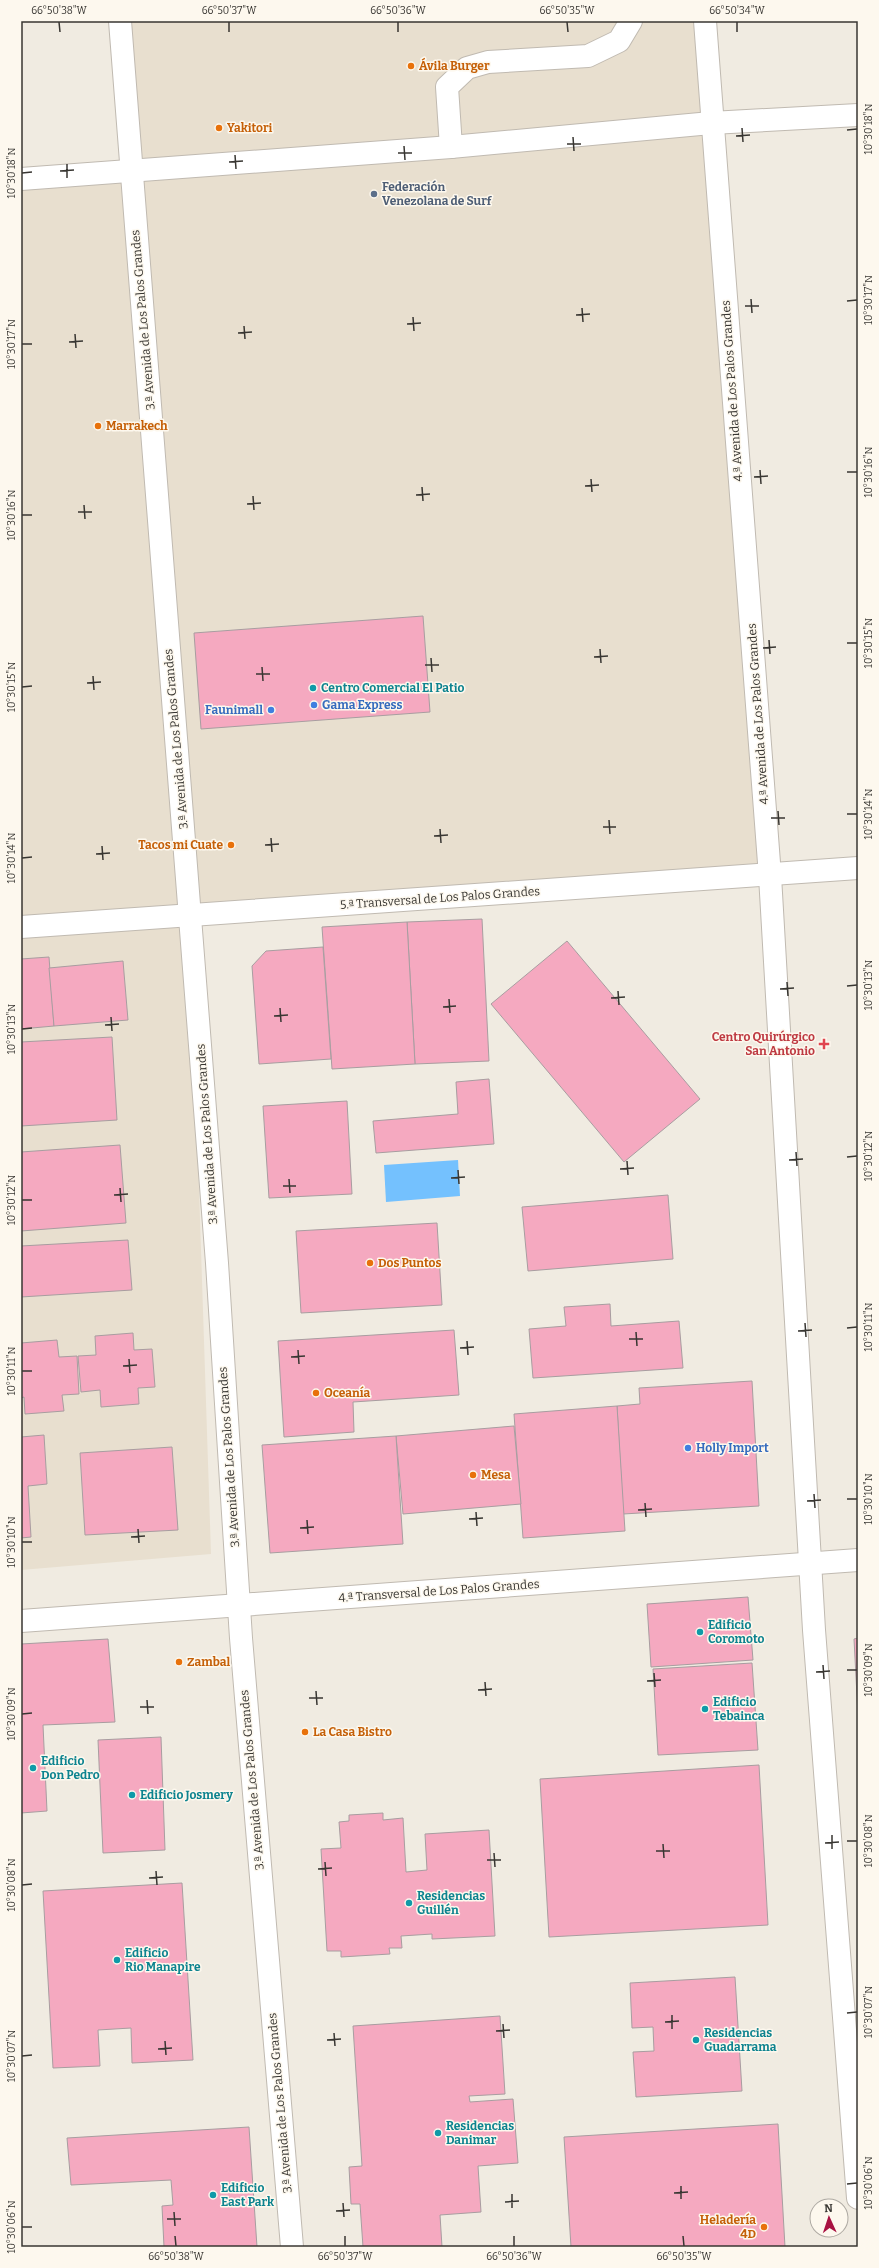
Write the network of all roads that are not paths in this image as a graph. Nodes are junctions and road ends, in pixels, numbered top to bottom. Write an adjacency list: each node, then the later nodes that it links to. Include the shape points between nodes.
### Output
1 (120, 21): 7 (street, 3.ª Avenida de Los Palos Grandes)
2 (631, 21): 6 (street, via 619,41 588,56 488,62 467,68 447,87)
3 (705, 21): 5 (street, 4.ª Avenida de Los Palos Grandes)
4 (858, 115): 5 (street)
5 (711, 123): 6 (street); 10 (street, 4.ª Avenida de Los Palos Grandes)
6 (451, 147): 7 (street)
7 (131, 172): 8 (street); 11 (street, 3.ª Avenida de Los Palos Grandes)
8 (21, 179)
9 (858, 868): 10 (street, 5.ª Transversal de Los Palos Grandes)
10 (770, 876): 11 (street, 5.ª Transversal de Los Palos Grandes); 14 (street, 4.ª Avenida de Los Palos Grandes)
11 (190, 915): 12 (street, 5.ª Transversal de Los Palos Grandes); 15 (street, 3.ª Avenida de Los Palos Grandes, via 217,1263)
12 (21, 927)
13 (858, 1560): 14 (street, 4.ª Transversal de Los Palos Grandes)
14 (811, 1564): 15 (street, 4.ª Transversal de Los Palos Grandes); 17 (street, 4.ª Avenida de Los Palos Grandes)
15 (239, 1605): 16 (street, 4.ª Transversal de Los Palos Grandes); 19 (street, 3.ª Avenida de Los Palos Grandes)
16 (21, 1621)
17 (851, 2028): 18 (street, 4.ª Avenida de Los Palos Grandes)
18 (858, 2198)
19 (292, 2247)

